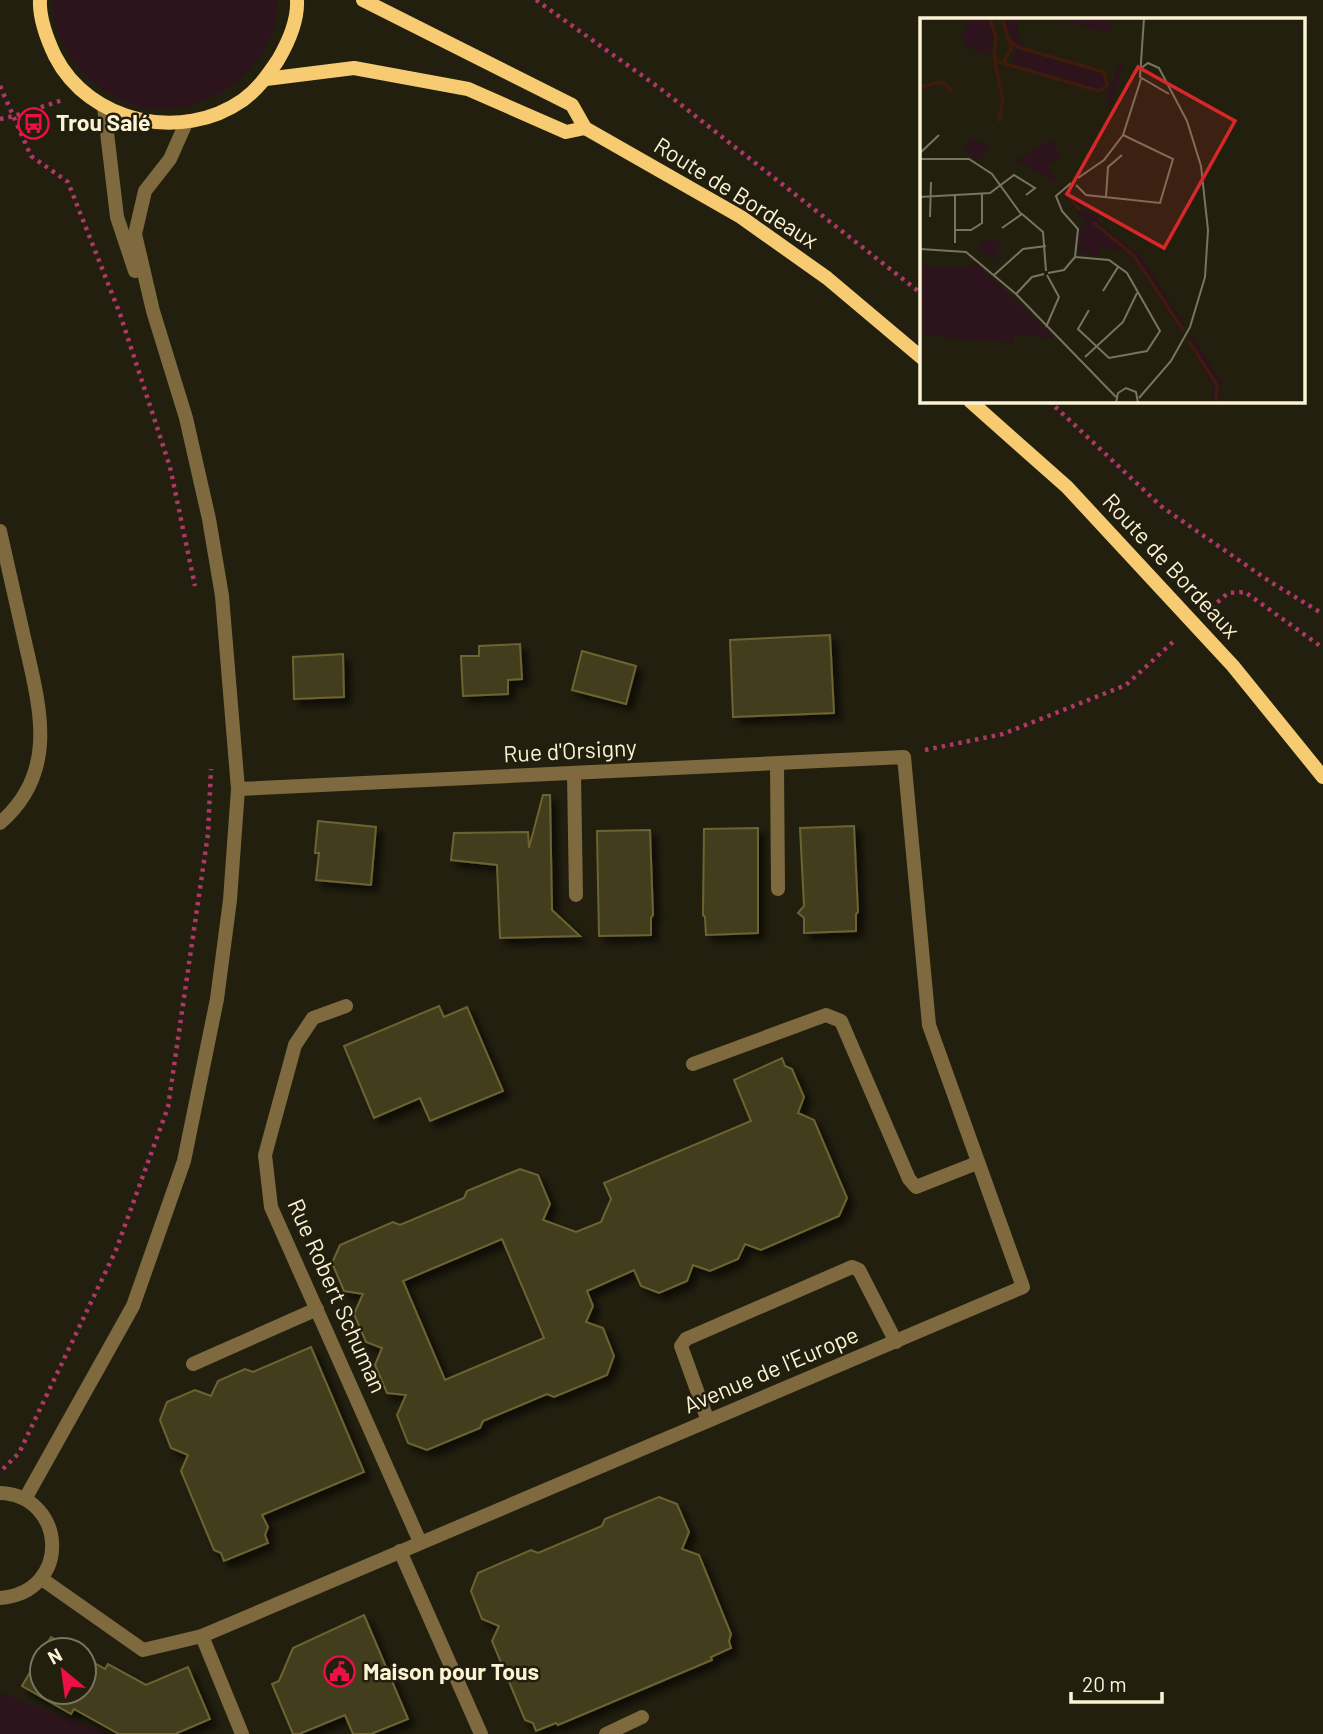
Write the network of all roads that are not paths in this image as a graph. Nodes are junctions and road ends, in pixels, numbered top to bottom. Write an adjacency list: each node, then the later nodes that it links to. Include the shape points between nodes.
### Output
1 (297, 0): 4 (main road, via 287,45)
2 (363, 0): 7 (main road, Route de Bordeaux, via 572,105)
3 (39, 2): 5 (main road, via 46,38 62,68)
4 (265, 79): 6 (main road, via 243,100); 7 (main road, Route de Bordeaux, via 354,68 468,89 566,132)
5 (104, 107): 6 (main road, via 144,122); 8 (street, via 117,217)
6 (186, 123): 8 (street, via 170,159 145,191 135,234)
7 (584, 128): 9 (main road, Route de Bordeaux, via 741,217 827,278)
8 (153, 311): 16 (street, via 186,418 209,519 222,596)
9 (920, 356)
10 (971, 402): 15 (main road, Route de Bordeaux, via 1066,487 1233,666)
11 (0, 531): 17 (street, via 36,688 41,736 30,786)
12 (904, 757): 13 (street, Rue d'Orsigny); 22 (street, Avenue de l'Europe, via 929,1025)
13 (777, 765): 14 (street, Rue d'Orsigny); 18 (street)
14 (574, 774): 16 (street, Rue d'Orsigny); 19 (street)
15 (1323, 777)
16 (238, 789): 28 (street, via 217,999 184,1161 133,1306)
17 (0, 822)
18 (778, 889)
19 (576, 895)
20 (346, 1006): 23 (street, Rue Robert Schuman, via 313,1018 295,1045 265,1155 271,1207)
21 (693, 1065): 22 (street, via 826,1015 841,1021 916,1187)
22 (977, 1163): 24 (street, Avenue de l'Europe, via 1023,1287)
23 (317, 1309): 25 (street); 29 (street, Rue Robert Schuman)
24 (896, 1342): 26 (street, Avenue de l'Europe); 26 (street, via 859,1270 852,1266 686,1339 681,1346)
25 (193, 1364)
26 (708, 1422): 29 (street, Avenue de l'Europe)
27 (0, 1493): 28 (street)
28 (25, 1499): 31 (street, via 38,1509 52,1539 49,1568)
29 (420, 1542): 30 (street, Avenue de l'Europe)
30 (400, 1550): 33 (street, Avenue de l'Europe); 36 (street)
31 (42, 1579): 32 (street, via 24,1592); 33 (street, Avenue de l'Europe, via 143,1650)
32 (0, 1598)
33 (202, 1636): 35 (street)
34 (642, 1717): 37 (street)
35 (242, 1734)
36 (481, 1734)
37 (607, 1734)

